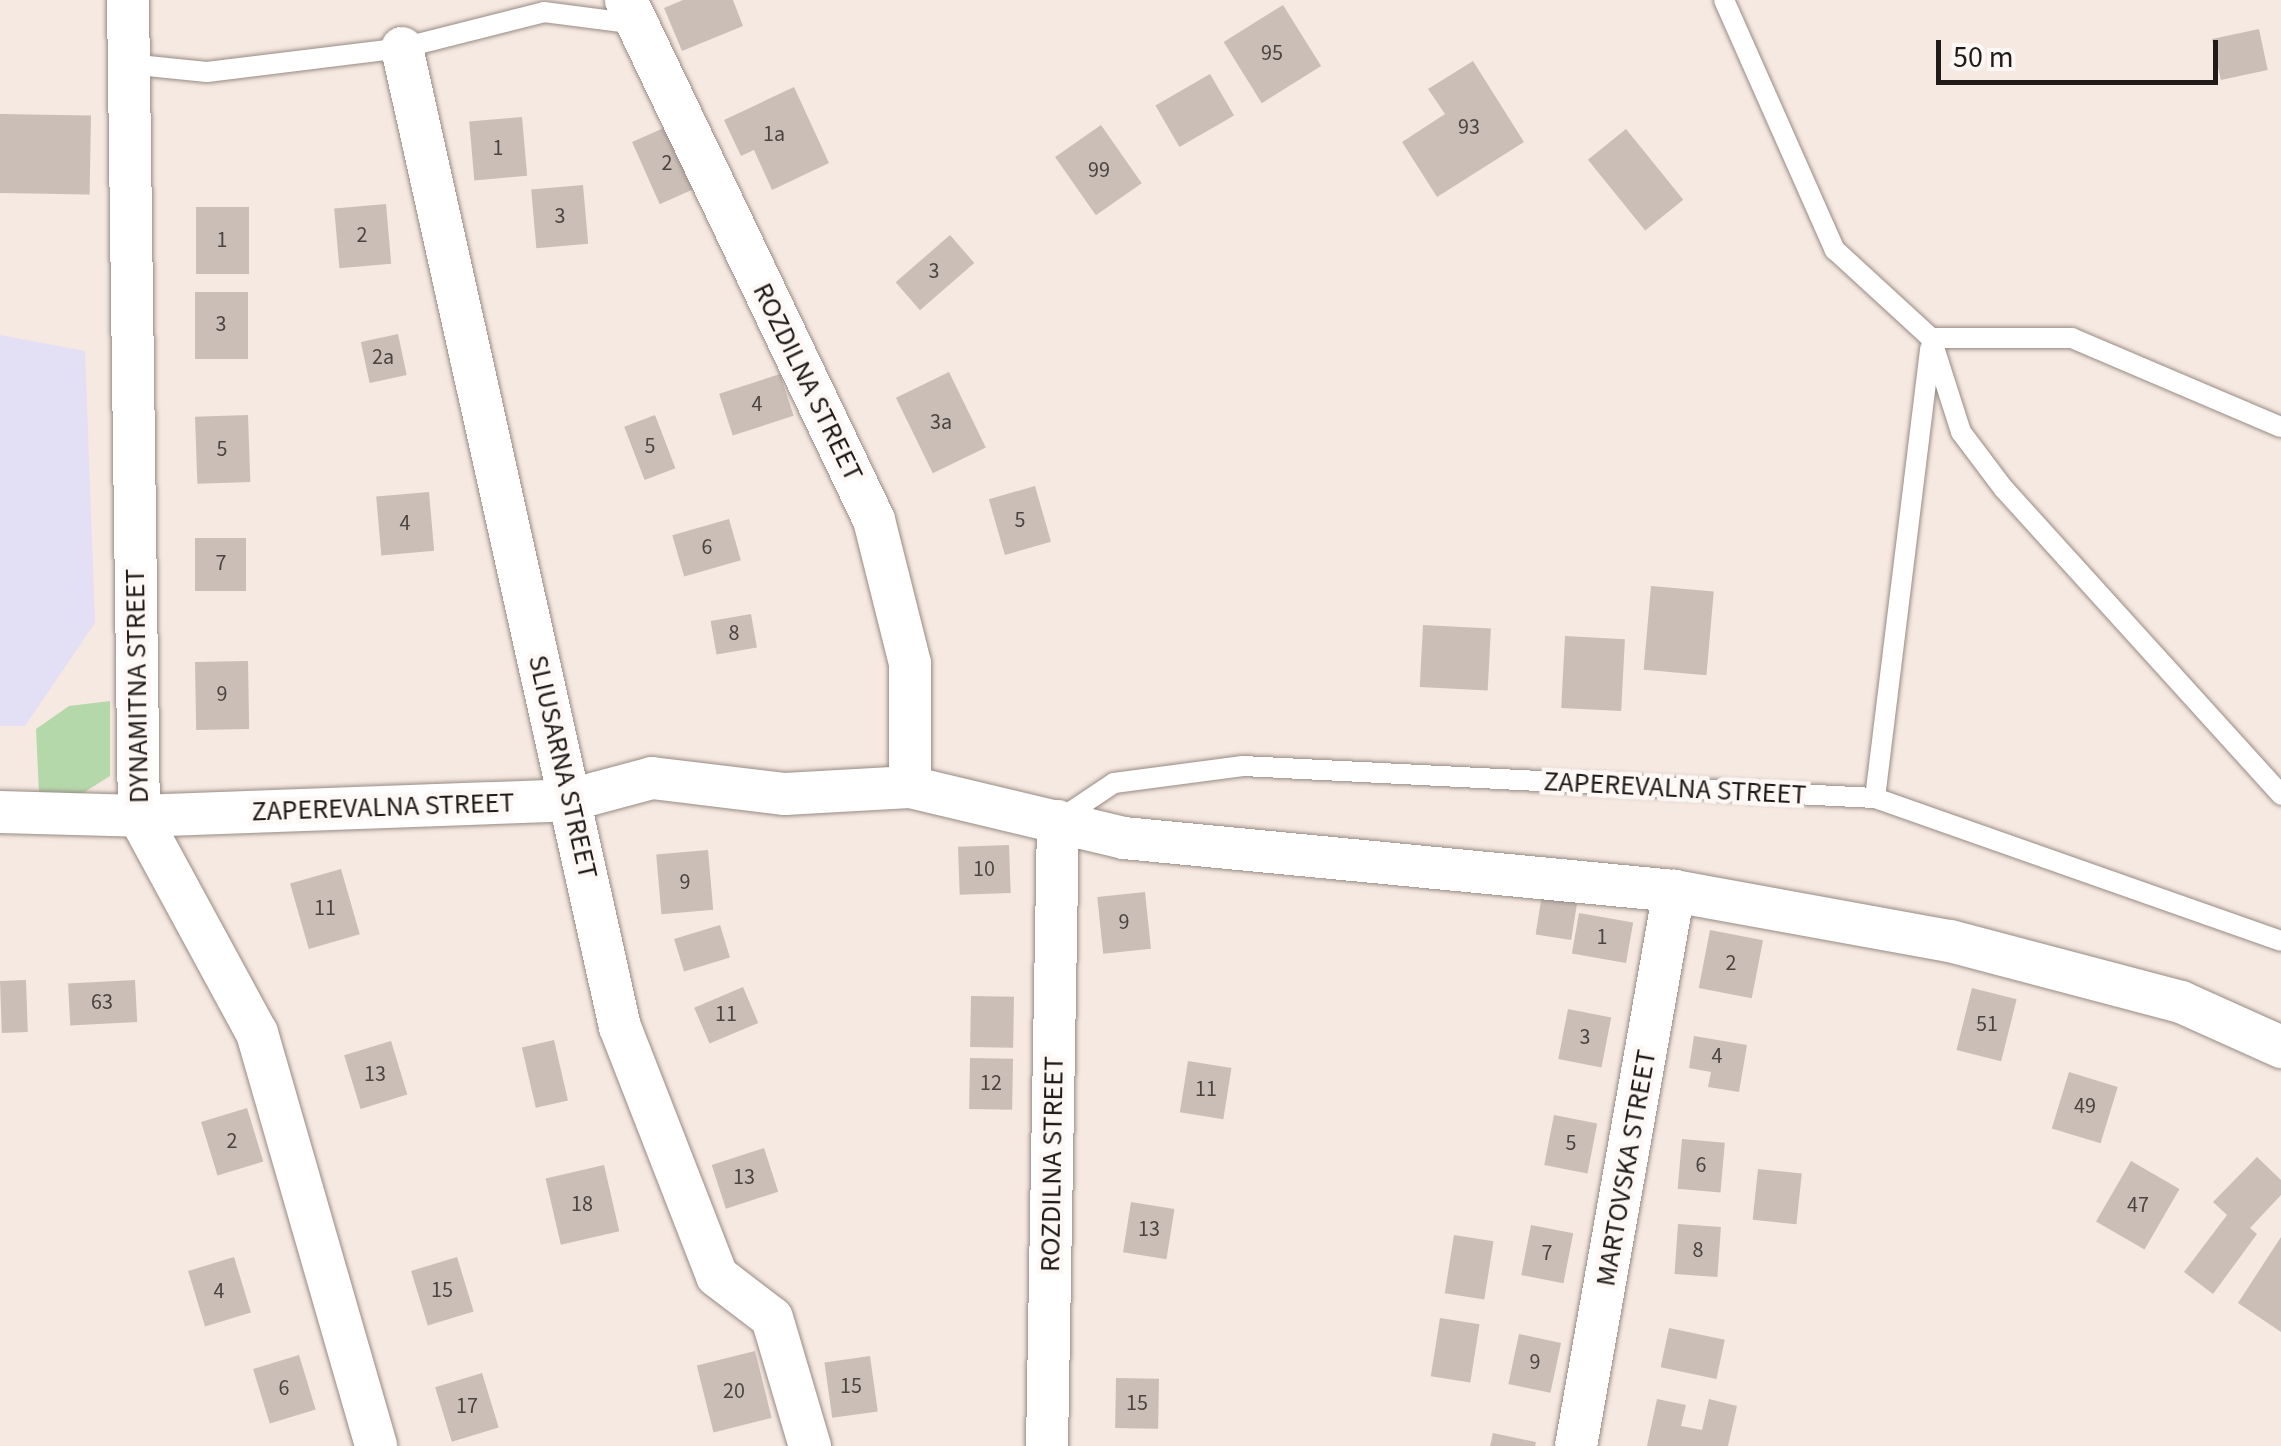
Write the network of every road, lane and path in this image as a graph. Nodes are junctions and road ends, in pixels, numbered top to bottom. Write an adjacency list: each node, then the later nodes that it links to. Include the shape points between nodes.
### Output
1 (128, 0): 5 (street, DYNAMITNA STREET)
2 (1724, 0): 6 (lane, via 1835,250)
3 (631, 12): 4 (lane, via 544,12); 8 (street, ROZDILNA STREET, via 874,520 910,663)
4 (402, 48): 5 (lane, via 207,72); 11 (street, SLIUSARNA STREET)
5 (128, 64): 13 (street, DYNAMITNA STREET)
6 (1932, 338): 7 (lane, via 2072,338); 9 (lane, via 1961,432 2004,489); 10 (lane)
7 (2281, 427)
8 (910, 786): 11 (street, ZAPEREVALNA STREET, via 784,794 652,778); 14 (street, ZAPEREVALNA STREET)
9 (2281, 795)
10 (1875, 798): 14 (lane, ZAPEREVALNA STREET, via 1243,766 1114,784); 16 (lane, ZAPEREVALNA STREET)
11 (570, 800): 13 (street, ZAPEREVALNA STREET); 19 (street, SLIUSARNA STREET, via 620,1027 717,1276 772,1318 804,1401)
12 (0, 812): 13 (street, ZAPEREVALNA STREET)
13 (139, 816): 18 (street, DYNAMITNA STREET, via 258,1034)
14 (1058, 821): 15 (street, ZAPEREVALNA STREET, via 1124,838); 20 (street, ROZDILNA STREET)
15 (1674, 891): 17 (street, ZAPEREVALNA STREET, via 1950,941 2181,1002); 21 (street, MARTOVSKA STREET)
16 (2281, 941)
17 (2281, 1046)
18 (376, 1446)
19 (810, 1446)
20 (1047, 1446)
21 (1576, 1446)

